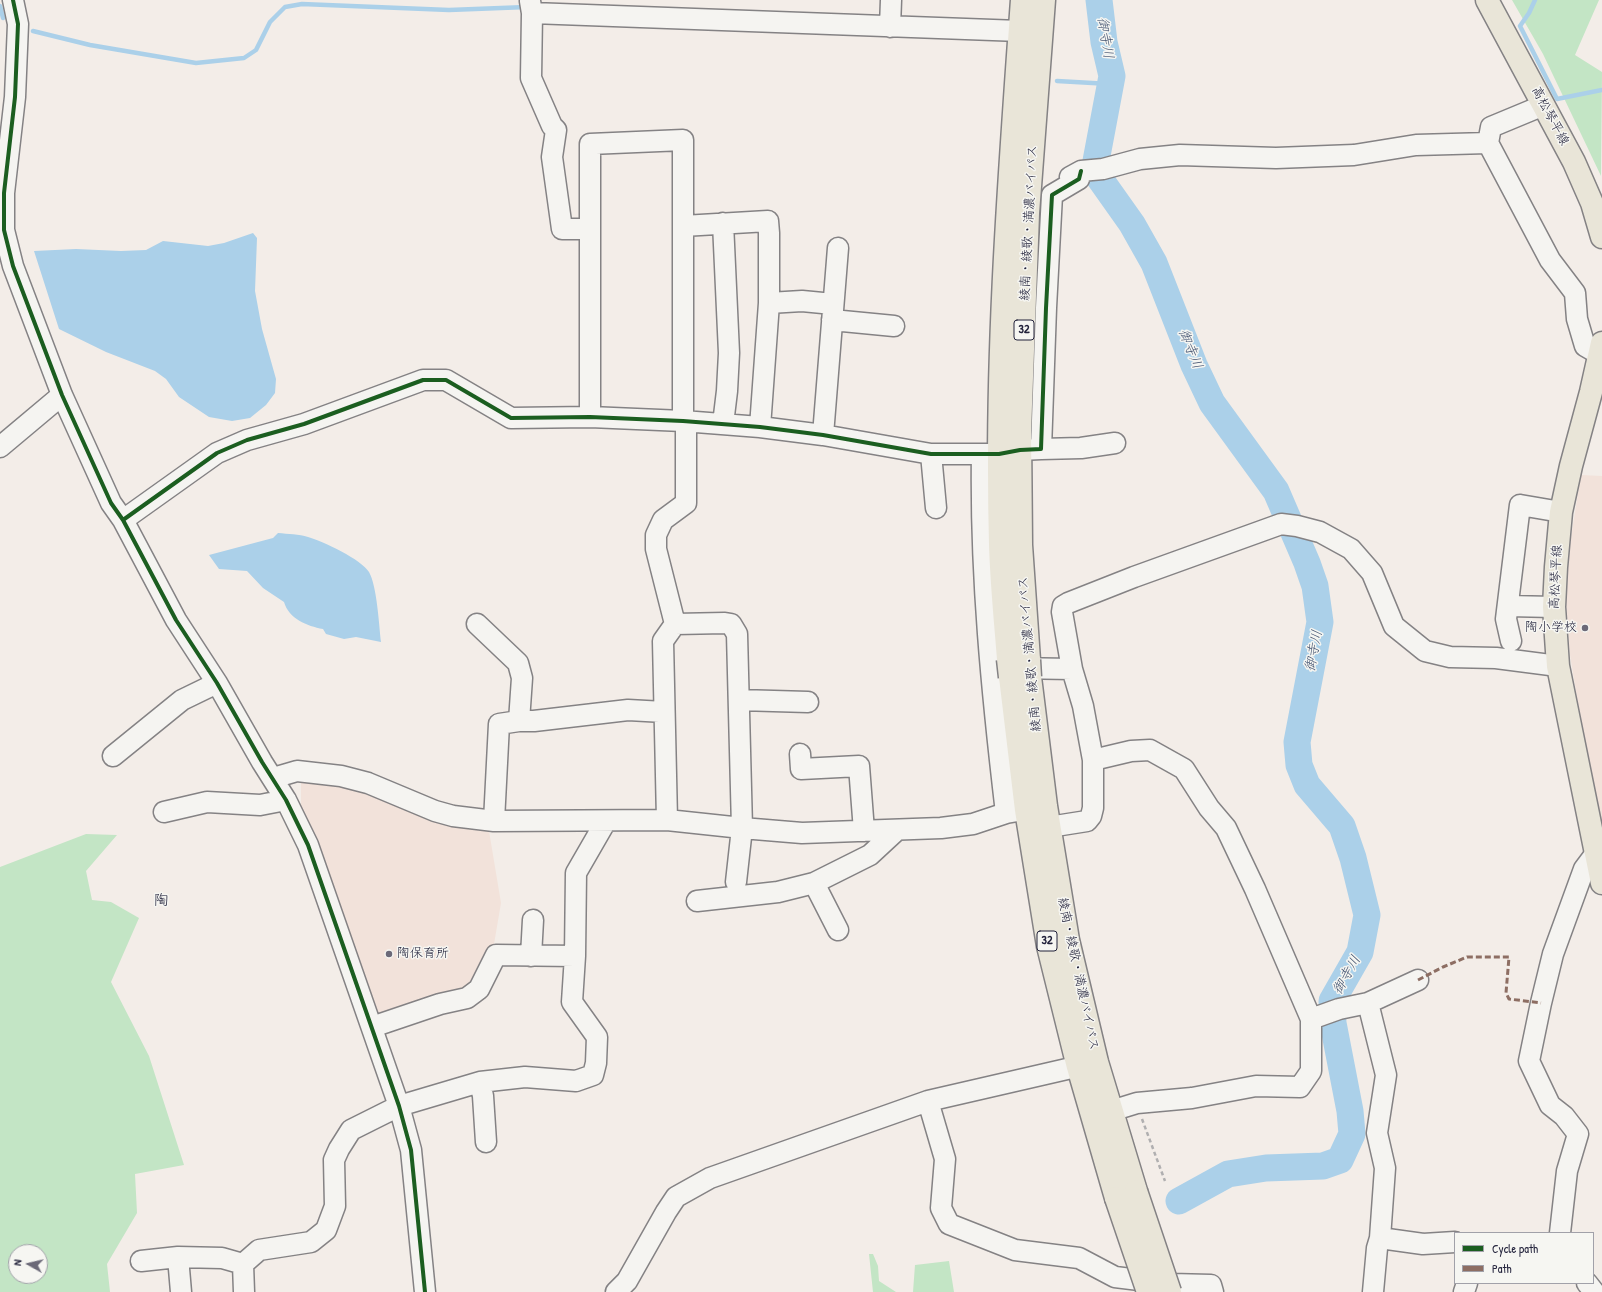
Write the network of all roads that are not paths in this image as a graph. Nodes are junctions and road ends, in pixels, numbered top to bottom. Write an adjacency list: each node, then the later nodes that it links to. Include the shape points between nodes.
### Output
1 (13, 0): 23 (street, via 18,24 15,97 4,192 4,230 13,266)
2 (1022, 0): 7 (main road, 綾南・綾歌・満濃バイパス / 32)
3 (1044, 0): 11 (main road, 綾南・綾歌・満濃バイパス / 32)
4 (1487, 0): 8 (main road, 高松琴平線)
5 (531, 7): 6 (street); 15 (street, via 531,78 556,130 552,157 562,229)
6 (890, 16): 7 (street)
7 (1020, 31): 33 (main road, 綾南・綾歌・満濃バイパス / 32)
8 (1544, 105): 9 (street, via 1491,127); 12 (main road, 高松琴平線)
9 (1488, 143): 10 (street, via 1416,145 1354,155 1276,158 1180,155 1140,159); 21 (street, via 1550,260 1575,293 1577,319 1585,346)
10 (1091, 170): 11 (street, via 1046,188); 31 (street, via 1052,195 1046,308)
11 (1030, 187): 31 (main road, 綾南・綾歌・満濃バイパス / 32)
12 (1597, 199): 16 (main road, 高松琴平線)
13 (723, 222): 14 (street); 18 (street, via 768,221); 26 (street, via 729,353)
14 (683, 226): 15 (street, via 683,140 590,144); 25 (street)
15 (590, 229): 24 (street)
16 (1602, 237)
17 (838, 248): 19 (street)
18 (769, 303): 19 (street, via 802,301); 27 (street)
19 (833, 312): 20 (street); 28 (street)
20 (894, 326)
21 (1601, 349): 22 (main road, 高松琴平線)
22 (1596, 391): 35 (main road, 高松琴平線, via 1571,466)
23 (62, 395): 30 (street); 36 (street, via 111,503)
24 (590, 417): 25 (street); 36 (street, via 511,418 446,380 423,380 304,424 247,440 217,453)
25 (684, 421): 26 (street); 40 (street, via 686,503 663,520 656,535 656,549)
26 (723, 424): 27 (street)
27 (760, 427): 28 (street)
28 (824, 435): 32 (street)
29 (1115, 443): 31 (street, via 1080,448)
30 (0, 447)
31 (1030, 449): 33 (street); 43 (main road, 綾南・綾歌・満濃バイパス / 32)
32 (931, 454): 33 (street); 34 (street)
33 (991, 454): 43 (main road, 綾南・綾歌・満濃バイパス / 32)
34 (936, 508)
35 (1561, 512): 37 (street, via 1520,505); 38 (main road, 高松琴平線)
36 (124, 520): 45 (street, via 176,620)
37 (1508, 606): 38 (street); 41 (street, via 1506,620)
38 (1554, 607): 42 (main road, 高松琴平線)
39 (477, 624): 49 (street, via 518,663 522,678)
40 (675, 624): 46 (street, via 731,624 737,634); 48 (street, via 663,641)
41 (1511, 641)
42 (1558, 666): 44 (street, via 1496,658 1450,657 1425,651 1394,626 1372,573 1351,549 1320,532 1289,525 1134,577 1068,603 1060,602); 63 (main road, 高松琴平線)
43 (1013, 668): 44 (street); 56 (main road, 綾南・綾歌・満濃バイパス / 32); 56 (street)
44 (1072, 669): 52 (street, via 1083,706)
45 (217, 683): 51 (street, via 182,700); 53 (street)
46 (739, 700): 47 (street); 60 (street)
47 (808, 702)
48 (664, 712): 49 (street, via 628,710); 57 (street)
49 (519, 721): 58 (street, via 499,724)
50 (800, 754): 62 (street, via 801,769 859,766)
51 (113, 756)
52 (1093, 760): 56 (street, via 1093,808 1087,821); 74 (street, via 1131,751 1150,750 1184,769 1209,808 1226,828 1255,890)
53 (273, 778): 54 (street); 58 (street, via 297,771 342,776 368,782 435,811)
54 (286, 800): 55 (street, via 260,805 207,802); 75 (street, via 308,845)
55 (164, 812)
56 (1032, 814): 61 (street, via 941,828); 76 (main road, 綾南・綾歌・満濃バイパス / 32, via 1068,940); 76 (main road, 綾南・綾歌・満濃バイパス / 32, via 1048,946)
57 (667, 820): 59 (street); 60 (street)
58 (494, 821): 59 (street)
59 (606, 821): 71 (street, via 576,874)
60 (742, 828): 62 (street, via 802,833); 64 (street)
61 (897, 830): 62 (street); 65 (street, via 870,855)
62 (864, 831)
63 (1599, 851): 66 (main road, 高松琴平線); 83 (street, via 1584,869 1553,954 1529,1061 1550,1105 1564,1116 1578,1134 1567,1171)
64 (736, 882)
65 (814, 883): 67 (street, via 778,892); 69 (street)
66 (1602, 883)
67 (697, 901)
68 (533, 920): 70 (street)
69 (838, 930)
70 (531, 956): 71 (street); 75 (street, via 496,955 479,989 467,998 440,1004)
71 (575, 956): 77 (street, via 572,1002 597,1037 593,1075 576,1081 525,1077)
72 (1418, 980): 73 (street)
73 (1368, 1003): 74 (street); 84 (street, via 1386,1075 1377,1133 1385,1168)
74 (1325, 1014): 80 (street, via 1312,1071 1300,1087 1256,1086 1192,1098 1137,1103)
75 (372, 1027): 79 (street)
76 (1087, 1064): 78 (street); 80 (main road, 綾南・綾歌・満濃バイパス / 32); 82 (main road, 綾南・綾歌・満濃バイパス / 32)
77 (480, 1082): 79 (street); 81 (street)
78 (928, 1101): 92 (street, via 710,1178 676,1197 627,1281); 95 (street, via 945,1159 941,1208 949,1224 1015,1250 1079,1258 1115,1277 1170,1284 1211,1285)
79 (399, 1106): 88 (street, via 351,1130 339,1149 334,1160 336,1206 326,1230 311,1242 259,1250); 91 (street, via 411,1150)
80 (1111, 1111): 82 (main road, 綾南・綾歌・満濃バイパス / 32)
81 (486, 1142)
82 (1126, 1194): 93 (main road, 綾南・綾歌・満濃バイパス / 32, bridge); 94 (main road, 綾南・綾歌・満濃バイパス / 32, bridge)
83 (1560, 1232)
84 (1380, 1238): 85 (street, via 1423,1244); 96 (street)
85 (1454, 1242)
86 (178, 1257): 87 (street); 88 (street, via 222,1258); 89 (street)
87 (141, 1261)
88 (243, 1264): 90 (street)
89 (181, 1292)
90 (244, 1292)
91 (425, 1292)
92 (616, 1292)
93 (1148, 1292)
94 (1170, 1292)
95 (1213, 1292)
96 (1373, 1292)

